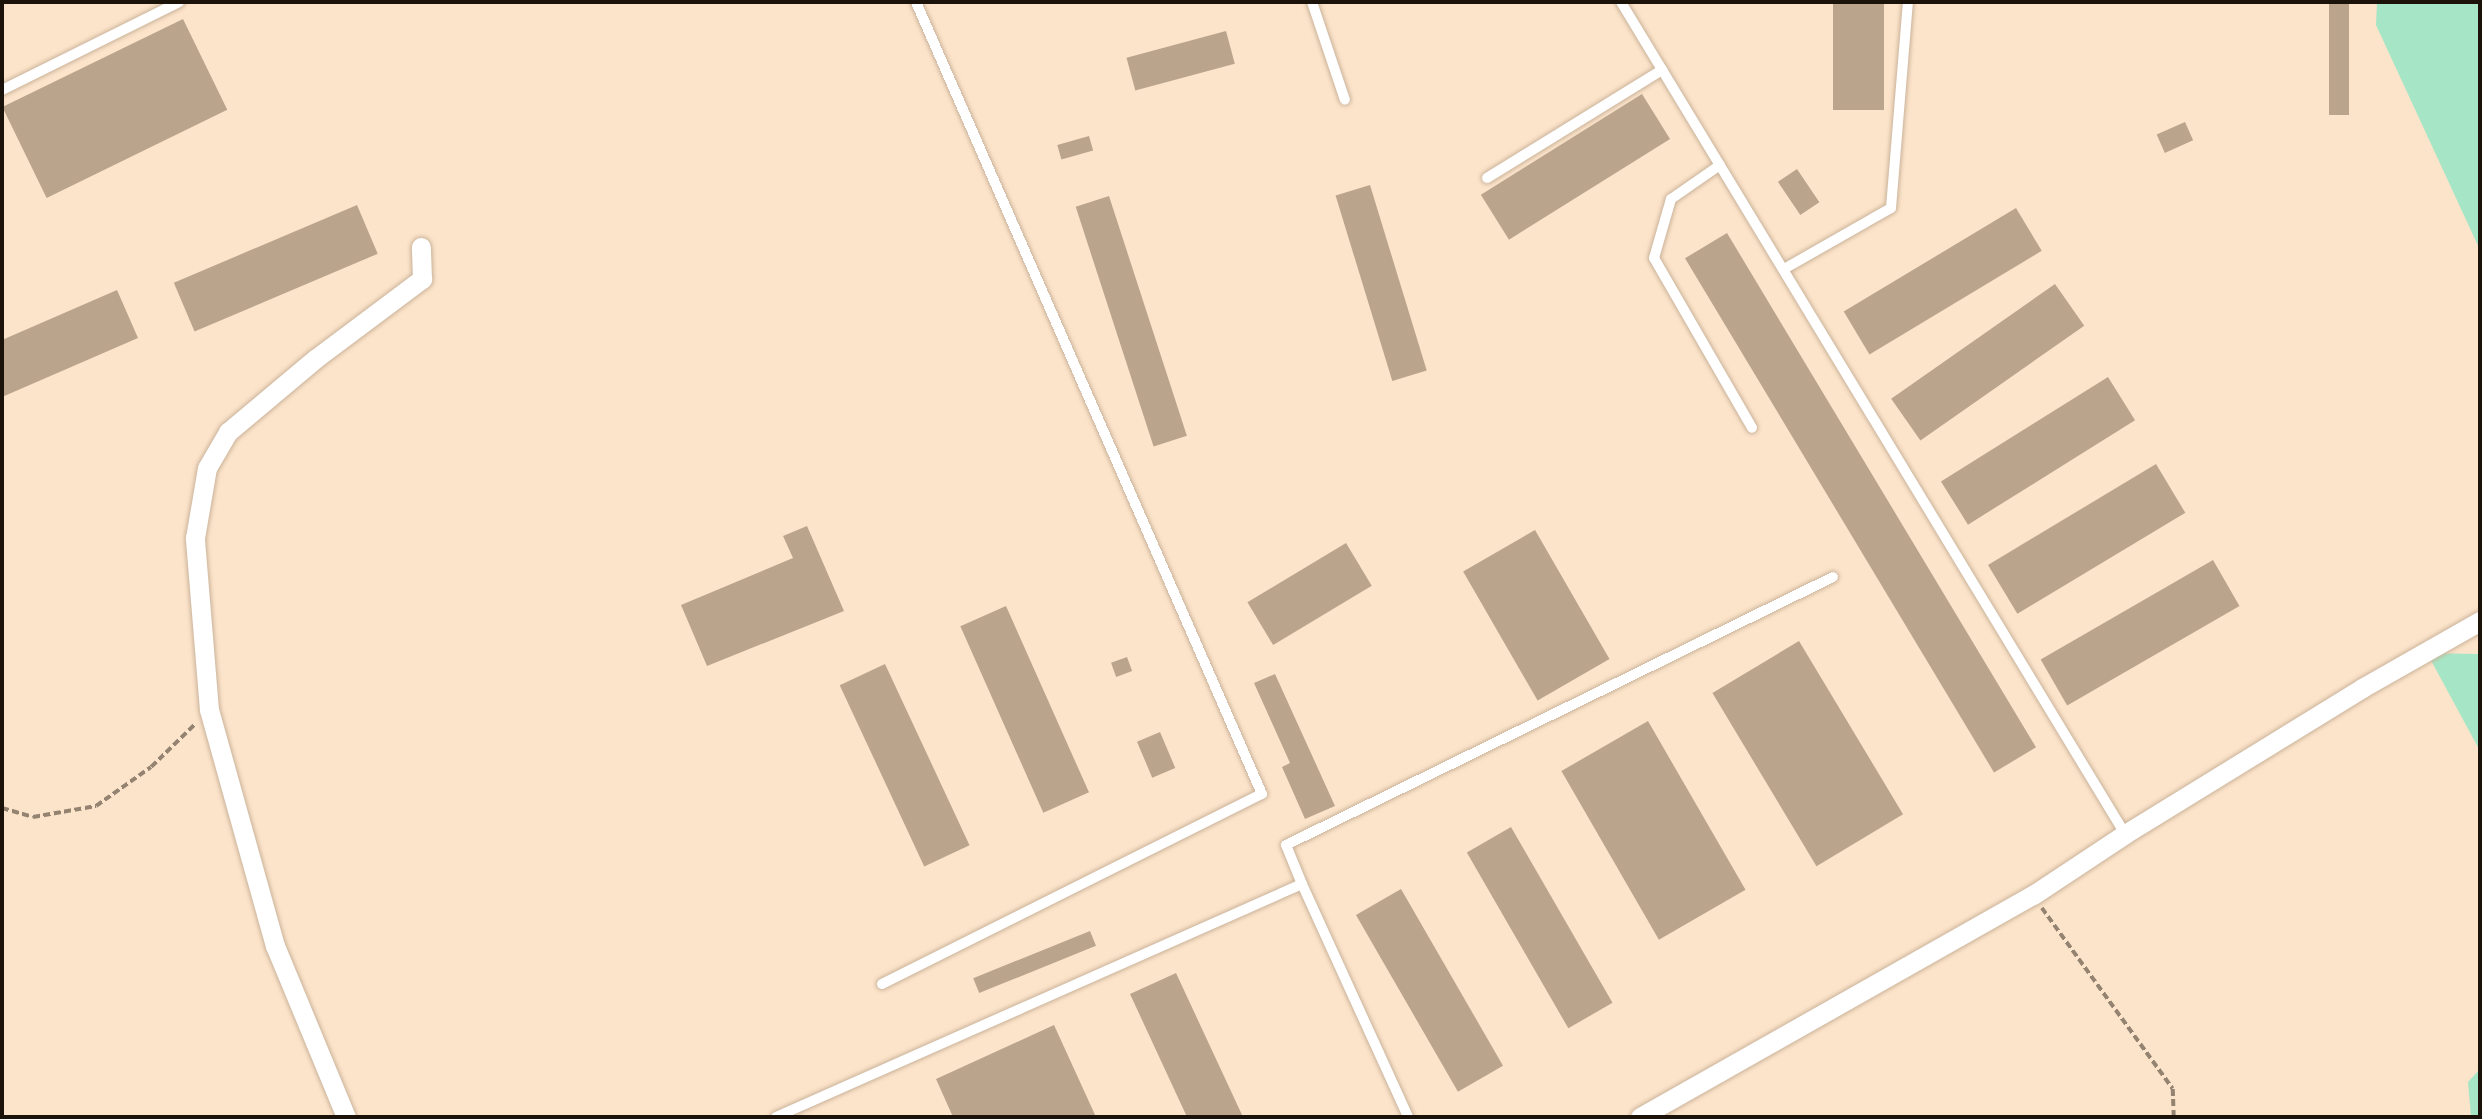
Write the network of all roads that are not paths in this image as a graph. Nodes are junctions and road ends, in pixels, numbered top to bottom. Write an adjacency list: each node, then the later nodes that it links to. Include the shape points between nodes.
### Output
1 (179, 2): 7 (lane)
2 (916, 2): 18 (lane, via 1262,794)
3 (1312, 2): 8 (lane)
4 (1621, 2): 6 (lane)
5 (1908, 2): 12 (lane, via 1891,208)
6 (1662, 70): 9 (lane); 10 (lane)
7 (2, 90)
8 (1346, 100)
9 (1720, 164): 12 (lane); 13 (lane, via 1671,199 1654,258)
10 (1487, 178)
11 (421, 247): 19 (street, via 422,279 228,432 207,468 195,538 209,710 275,946)
12 (1784, 269): 16 (lane)
13 (1752, 428)
14 (1833, 577): 17 (lane, via 1286,845)
15 (2480, 621): 16 (street)
16 (2125, 834): 22 (street, via 2033,895)
17 (1303, 884): 20 (lane); 21 (lane)
18 (882, 984)
19 (346, 1117)
20 (776, 1117)
21 (1408, 1117)
22 (1640, 1117)

